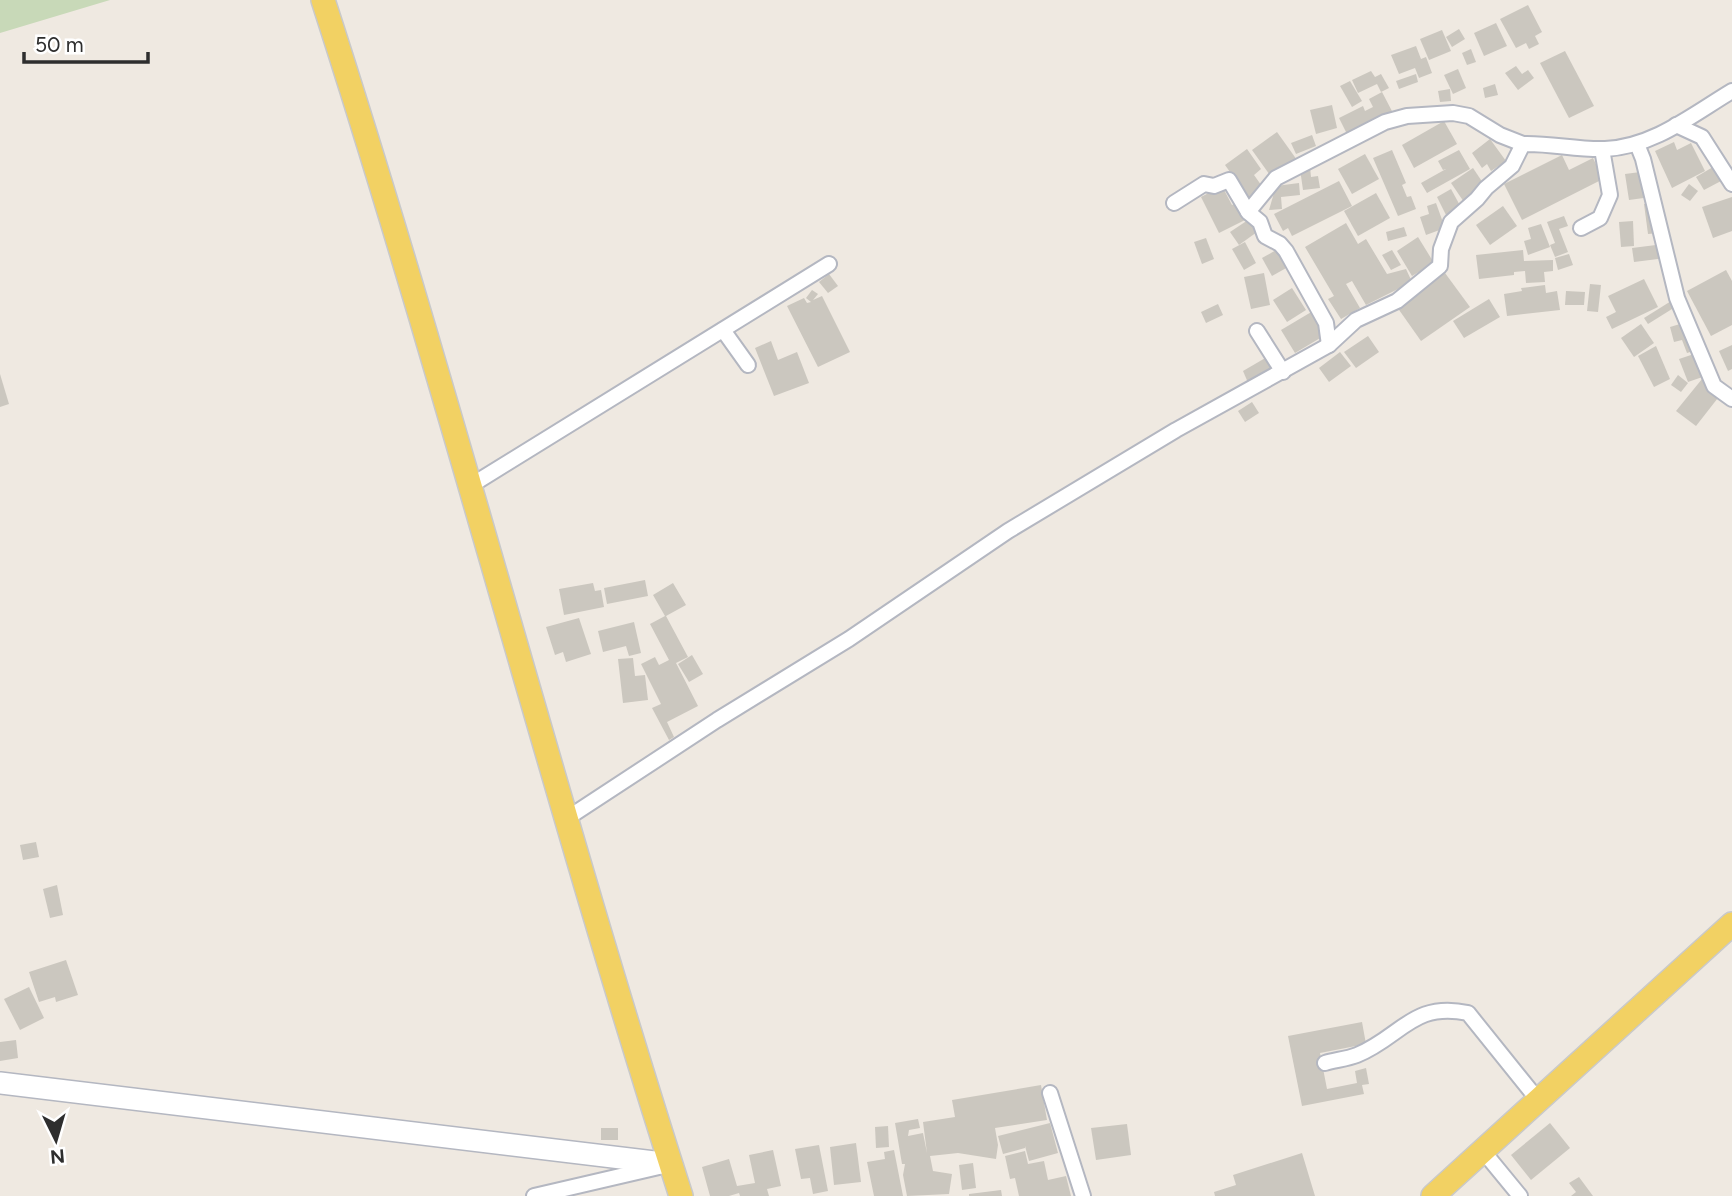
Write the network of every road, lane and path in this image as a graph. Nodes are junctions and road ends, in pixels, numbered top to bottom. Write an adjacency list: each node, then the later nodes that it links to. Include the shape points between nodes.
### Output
1 (323, 0): 18 (main road, via 382,182)
2 (1732, 91): 3 (street)
3 (1676, 125): 5 (street); 7 (street, via 1702,137)
4 (1523, 144): 6 (street); 9 (street, via 1469,116 1407,116 1385,122 1276,178); 14 (street, via 1512,166 1451,222 1440,266 1397,301 1356,320)
5 (1637, 144): 6 (street); 17 (street, via 1677,298 1714,386)
6 (1602, 149): 10 (street, via 1610,195 1600,218)
7 (1732, 184)
8 (1174, 203): 9 (street, via 1204,184 1214,186 1229,180)
9 (1248, 212): 14 (street, via 1260,222 1265,236 1286,251 1318,304)
10 (1581, 228)
11 (830, 264): 12 (street)
12 (723, 330): 15 (street); 18 (street)
13 (1257, 331): 16 (street)
14 (1329, 345): 16 (street)
15 (748, 365)
16 (1283, 372): 19 (street, via 1008,531 849,639)
17 (1732, 399)
18 (470, 485): 19 (main road)
19 (566, 819): 26 (main road)
20 (1732, 924): 24 (main road)
21 (1325, 1063): 24 (street, via 1357,1055 1433,1010 1449,1009 1468,1013)
22 (0, 1083): 26 (main road)
23 (1050, 1093): 29 (street)
24 (1538, 1100): 25 (main road)
25 (1483, 1151): 30 (main road); 31 (street)
26 (671, 1164): 27 (street); 28 (main road)
27 (534, 1196)
28 (681, 1196)
29 (1083, 1196)
30 (1433, 1196)
31 (1520, 1196)

